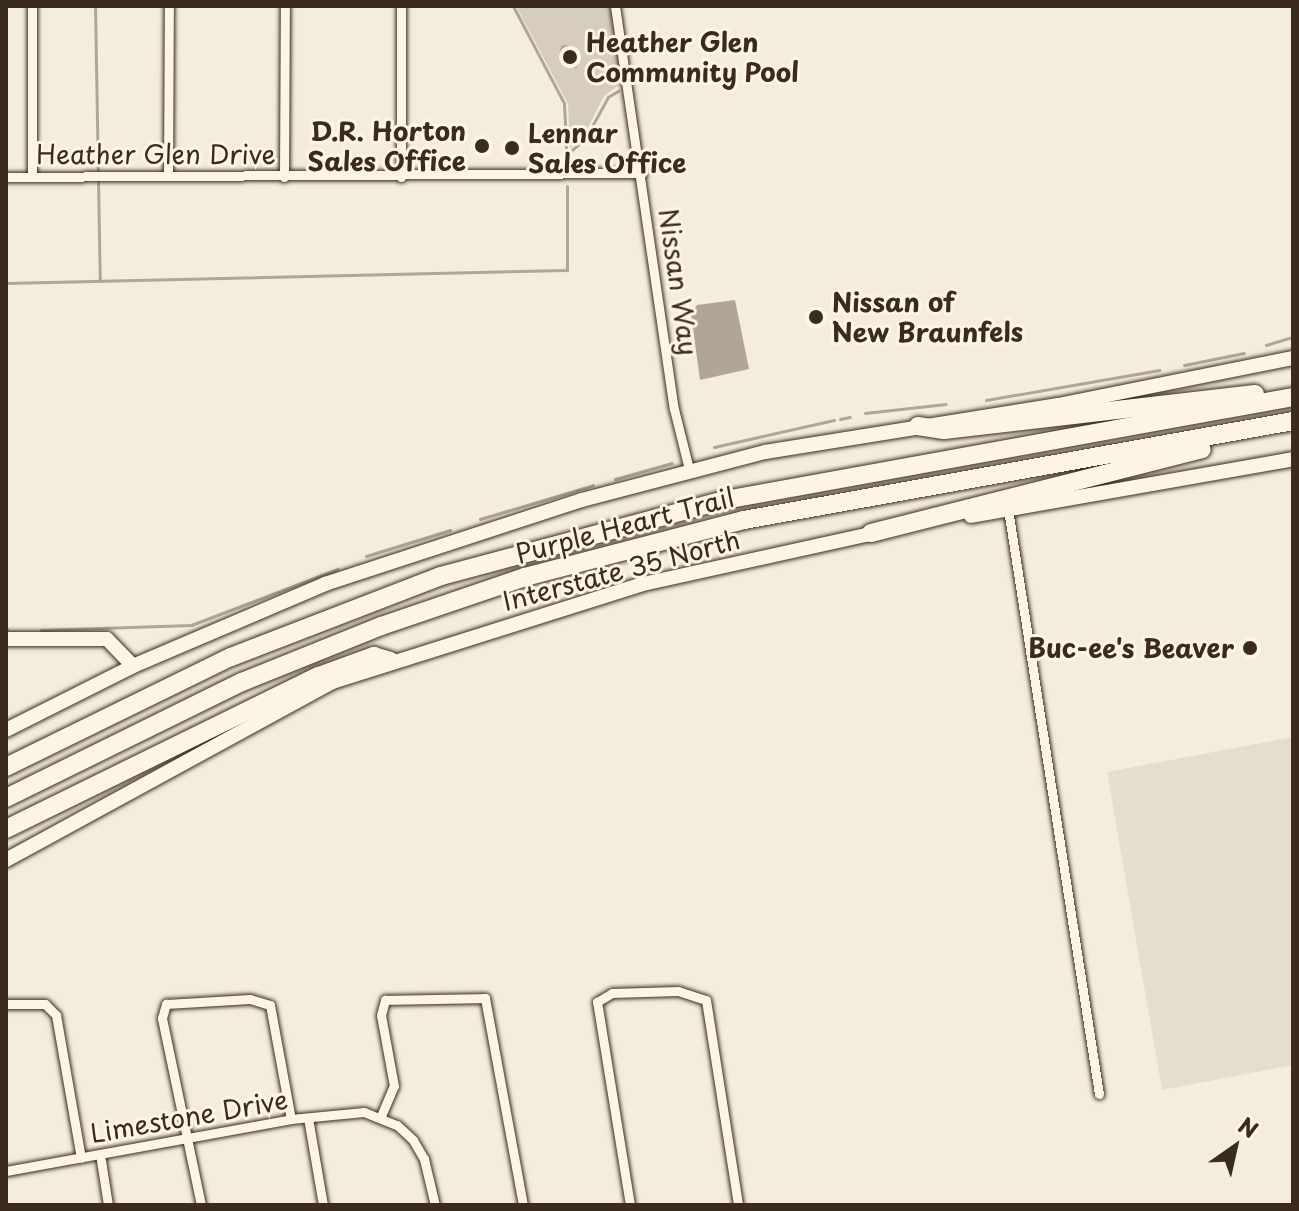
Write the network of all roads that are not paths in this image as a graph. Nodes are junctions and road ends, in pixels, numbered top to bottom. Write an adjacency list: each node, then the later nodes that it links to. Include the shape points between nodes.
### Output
1 (32, 6): 7 (street)
2 (169, 6): 8 (street)
3 (285, 6): 10 (street)
4 (401, 6): 11 (street)
5 (615, 6): 6 (street, Nissan Way)
6 (642, 173): 11 (street, Heather Glen Drive); 19 (street, Nissan Way, via 674,409)
7 (32, 176): 8 (street, Heather Glen Drive); 9 (street, Heather Glen Drive)
8 (168, 176): 10 (street, Heather Glen Drive)
9 (6, 177)
10 (284, 177): 11 (street, Heather Glen Drive)
11 (401, 177)
12 (1293, 358): 16 (main road, via 1098,398)
13 (1293, 389): 16 (highway, via 944,430)
14 (1293, 397): 26 (highway, Purple Heart Trail, via 740,497 441,576 231,657)
15 (1293, 421): 27 (highway, Purple Heart Trail, via 744,520 525,577 381,626 242,682)
16 (918, 426): 19 (main road)
17 (1293, 431): 21 (highway, via 1070,480)
18 (1293, 459): 20 (main road, Interstate 35 North)
19 (689, 469): 24 (main road, via 374,566)
20 (1008, 509): 21 (main road, Interstate 35 North); 31 (street)
21 (871, 533): 23 (main road, Interstate 35 North, via 643,584)
22 (6, 639): 24 (main road, via 107,639)
23 (390, 661): 28 (highway, via 374,656 319,676); 29 (main road, Interstate 35 North, via 280,706)
24 (133, 666): 25 (main road)
25 (6, 730)
26 (6, 767)
27 (6, 798)
28 (6, 829)
29 (6, 860)
30 (6, 1004): 37 (street, via 45,1004 56,1015)
31 (1099, 1094)
32 (381, 1116): 33 (street, Limestone Drive, via 353,1112); 42 (street, via 413,1140 428,1170); 43 (street, via 394,1086 381,1015 384,1002 395,997 485,998)
33 (308, 1118): 34 (street, Limestone Drive); 41 (street)
34 (291, 1119): 35 (street, Limestone Drive); 35 (street, via 270,1005 257,1000 175,1001 166,1004 162,1018)
35 (187, 1139): 36 (street, Limestone Drive); 40 (street)
36 (100, 1154): 37 (street, Limestone Drive); 39 (street)
37 (81, 1158): 38 (street, Limestone Drive)
38 (6, 1171)
39 (108, 1205)
40 (201, 1205)
41 (323, 1205)
42 (435, 1205)
43 (523, 1205)
44 (630, 1205): 45 (street, via 597,1002 606,994 678,991 706,1000)
45 (738, 1205)

